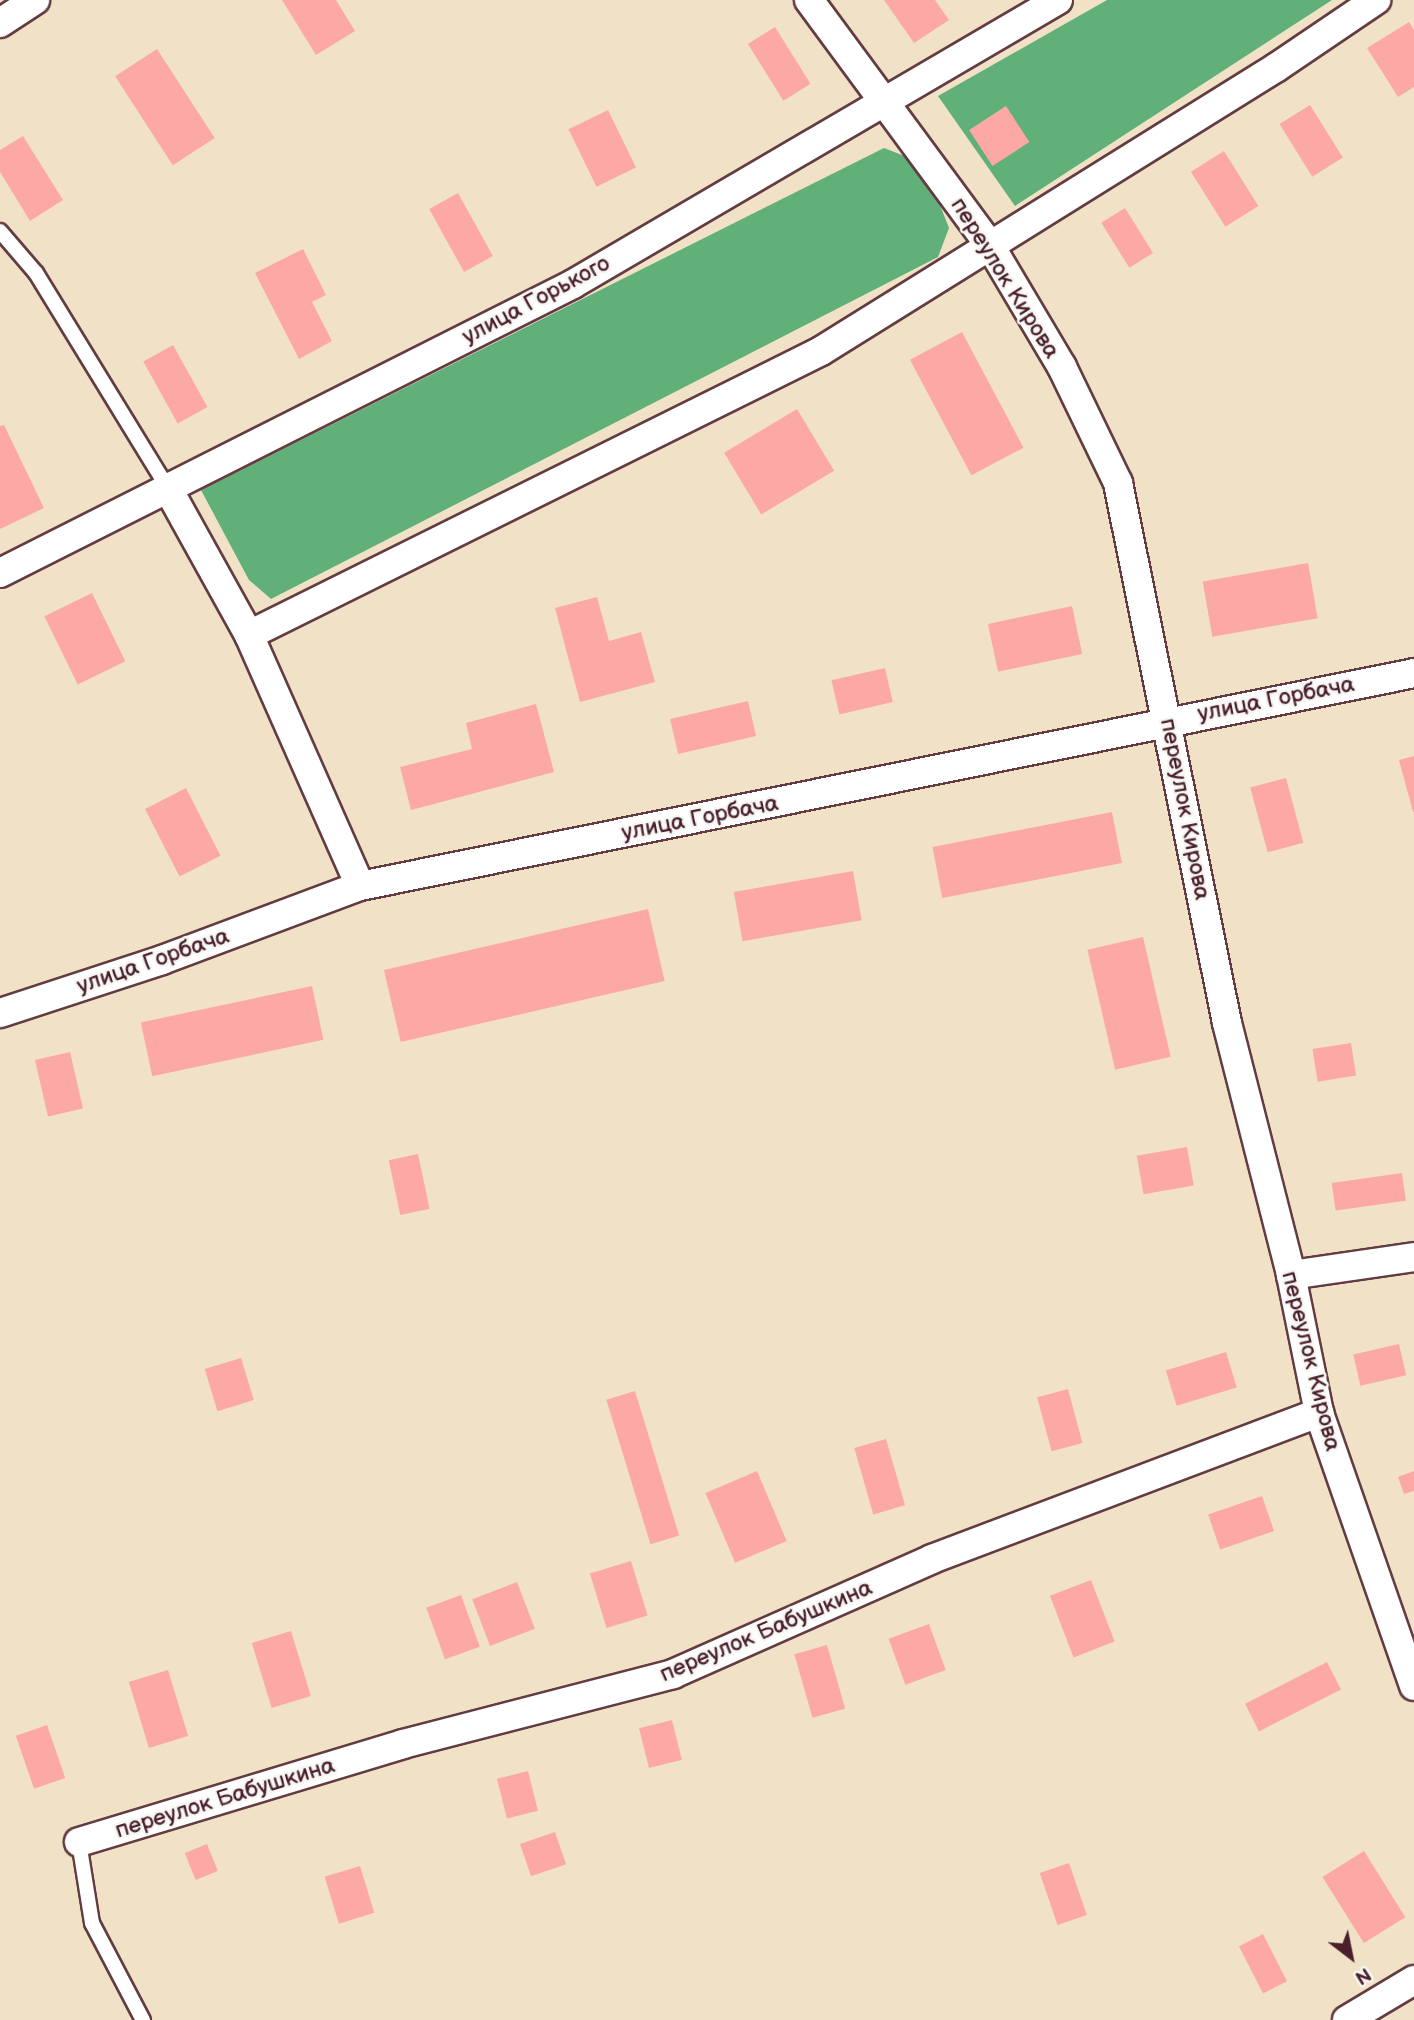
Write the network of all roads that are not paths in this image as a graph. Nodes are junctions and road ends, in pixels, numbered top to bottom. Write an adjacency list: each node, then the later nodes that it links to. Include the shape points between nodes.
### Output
1 (35, 0): 5 (street)
2 (809, 0): 6 (street, переулок Кирова)
3 (1058, 0): 6 (street, улица Горького)
4 (1376, 0): 8 (street)
5 (0, 23)
6 (886, 103): 8 (street, переулок Кирова); 9 (street, улица Горького, via 573,284)
7 (0, 231): 9 (lane, via 36,273)
8 (989, 244): 11 (street, via 821,351); 13 (street, переулок Кирова, via 1062,367 1118,483)
9 (167, 487): 10 (street, улица Горького); 11 (street)
10 (0, 573)
11 (249, 635): 14 (street)
12 (1414, 673): 13 (street, улица Горбача)
13 (1167, 720): 14 (street, улица Горбача, via 980,763); 17 (street, переулок Кирова, via 1227,1023)
14 (360, 886): 15 (street, улица Горбача, via 162,960)
15 (0, 1013)
16 (1414, 1257): 17 (street)
17 (1291, 1275): 18 (street, переулок Кирова)
18 (1319, 1413): 19 (street, переулок Кирова); 20 (street, переулок Бабушкина, via 932,1559 673,1674 403,1744)
19 (1414, 1686)
20 (79, 1842): 22 (lane, via 92,1923)
21 (1414, 1980): 23 (street)
22 (144, 2020)
23 (1347, 2020)

